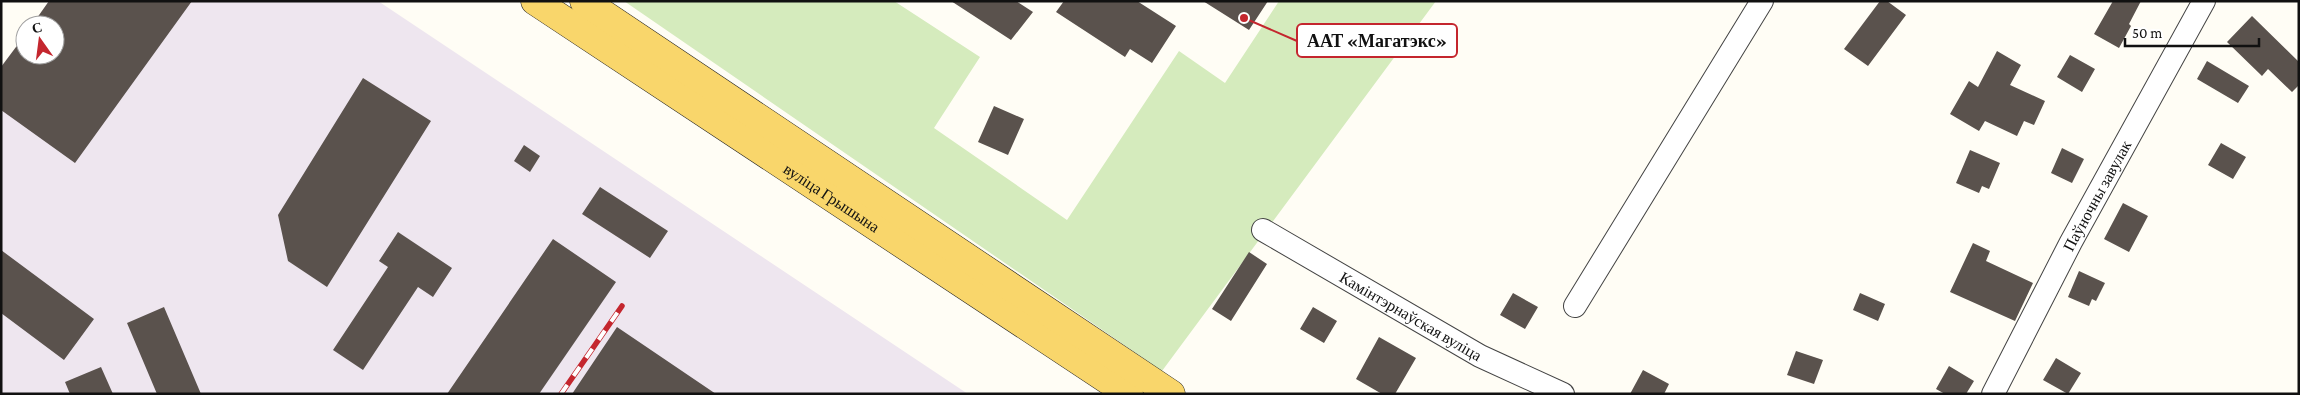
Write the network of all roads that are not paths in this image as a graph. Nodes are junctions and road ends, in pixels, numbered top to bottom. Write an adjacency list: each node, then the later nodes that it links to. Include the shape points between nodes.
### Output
1 (535, 1): 7 (main road, вуліца Грышына)
2 (584, 1): 8 (main road, вуліца Грышына)
3 (1762, 1): 6 (street)
4 (2204, 1): 10 (street, Паўночны завулак, via 2072,242)
5 (1263, 230): 9 (street, Камінтэрнаўская вуліца, via 1480,356)
6 (1575, 306)
7 (1128, 394)
8 (1171, 394)
9 (1563, 394)
10 (1994, 394)

